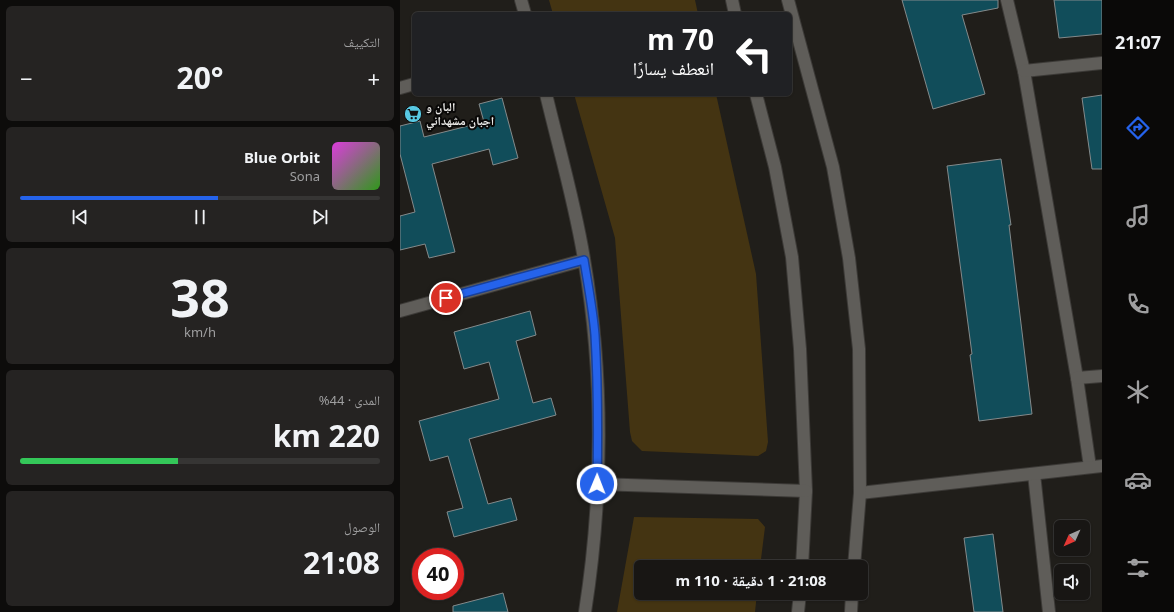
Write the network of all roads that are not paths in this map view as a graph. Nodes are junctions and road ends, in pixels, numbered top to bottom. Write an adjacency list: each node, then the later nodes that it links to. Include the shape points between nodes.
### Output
1 (521, 0): 5 (street)
2 (732, 0): 6 (street)
3 (788, 0): 7 (street)
4 (1007, 0): 10 (street)
5 (524, 12)
6 (735, 12)
7 (791, 12)
8 (792, 15): 24 (street, via 832,167 849,258 859,349)
9 (1102, 63): 10 (street)
10 (1024, 71): 18 (street)
11 (412, 85): 12 (street)
12 (400, 88)
13 (546, 96): 15 (street)
14 (757, 96): 23 (street, via 775,167 792,257 800,349)
15 (584, 260): 16 (street); 22 (street, via 596,357 599,409)
16 (400, 311)
17 (1102, 376): 18 (street)
18 (1077, 378): 20 (street)
19 (1102, 466): 20 (street)
20 (1090, 467): 21 (street)
21 (1034, 474): 24 (street); 32 (street)
22 (597, 484): 23 (street); 29 (street)
23 (806, 491): 25 (street)
24 (860, 492): 26 (street)
25 (802, 560)
26 (855, 560)
27 (799, 600): 30 (street)
28 (852, 600): 31 (street)
29 (585, 612)
30 (798, 612)
31 (851, 612)
32 (1049, 612)

